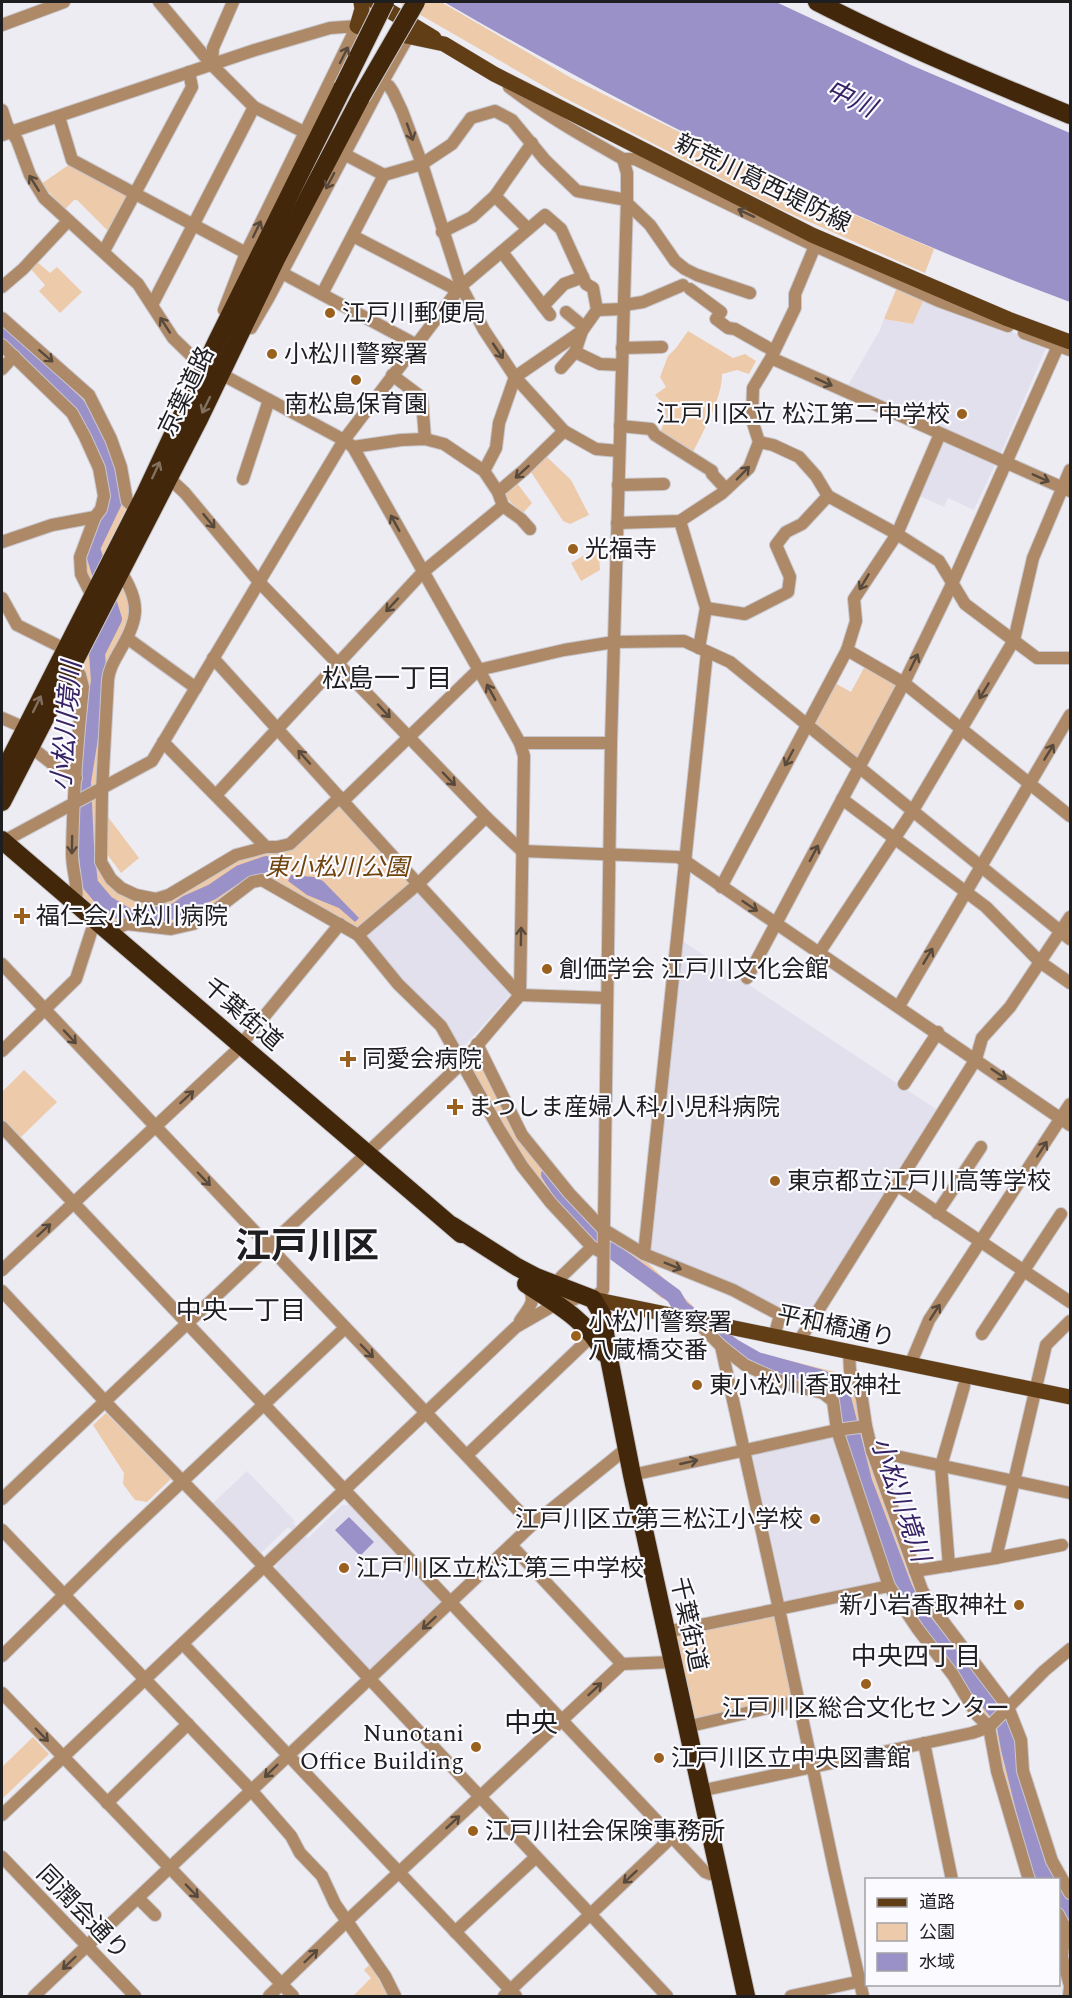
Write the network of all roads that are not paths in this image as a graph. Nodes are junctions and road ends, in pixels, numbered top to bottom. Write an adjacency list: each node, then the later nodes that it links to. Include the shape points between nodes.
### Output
1 (64, 2): 10 (street)
2 (159, 2): 14 (street)
3 (233, 2): 14 (street, via 213,48)
4 (361, 2): 11 (main road)
5 (375, 2): 13 (main road, 新荒川葛西堤防線)
6 (385, 2): 59 (highway, 京葉道路, bridge)
7 (416, 2): 59 (highway, 京葉道路, bridge)
8 (817, 2): 21 (highway)
9 (843, 2): 18 (highway)
10 (2, 25)
11 (358, 27): 14 (street, via 330,28); 23 (street, one-way to 11)
12 (407, 37): 13 (main road, 新荒川葛西堤防線); 17 (street)
13 (444, 44): 16 (main road, 新荒川葛西堤防線)
14 (212, 65): 15 (street); 19 (street)
15 (189, 72): 22 (street); 30 (street, via 192,87)
16 (494, 74): 27 (street, via 554,119); 53 (main road, 新荒川葛西堤防線, via 812,235)
17 (382, 83): 26 (street); 28 (street, one-way to 28, via 389,86 398,101)
18 (1071, 101)
19 (254, 107): 23 (street); 34 (street)
20 (2, 110): 24 (street)
21 (1071, 115)
22 (59, 117): 24 (street); 30 (street, via 72,160)
23 (304, 132): 41 (street, one-way to 23)
24 (7, 134): 33 (street, one-way to 24, via 44,198)
25 (532, 143): 28 (street, via 512,120 495,111 471,118 452,144); 31 (street); 32 (street, via 577,191)
26 (344, 154): 29 (street); 42 (street, one-way to 42)
27 (623, 159): 32 (street); 38 (street, one-way to 27, via 635,159)
28 (422, 164): 29 (street); 36 (street)
29 (384, 175): 37 (street)
30 (135, 193): 34 (street); 39 (street)
31 (495, 196): 35 (street); 36 (street, via 472,217)
32 (627, 202): 46 (street, via 685,269); 49 (street)
33 (68, 220): 39 (street); 44 (street)
34 (194, 226): 41 (street); 48 (street)
35 (528, 229): 40 (street); 43 (street, via 545,215 561,229)
36 (442, 232): 45 (street)
37 (352, 236): 45 (street); 47 (street)
38 (815, 246): 53 (street, via 939,301); 63 (street, via 795,294 795,308)
39 (104, 250): 48 (street, via 138,284)
40 (502, 252): 43 (street, via 546,310 564,284); 45 (street)
41 (246, 253): 59 (street, via 220,323)
42 (282, 273): 47 (street); 59 (street, via 260,314)
43 (583, 277): 50 (street, via 593,288)
44 (2, 287)
45 (459, 288): 55 (street); 70 (street, one-way to 70)
46 (750, 293)
47 (322, 294): 55 (street)
48 (152, 305): 68 (street, one-way to 48, via 173,339)
49 (624, 307): 50 (street); 60 (street); 63 (street, via 687,287 721,312 716,319)
50 (597, 310): 54 (street)
51 (566, 312): 54 (street)
52 (2, 318): 91 (street, one-way to 91, via 89,395 111,439 127,501)
53 (1007, 322): 56 (main road, 新荒川葛西堤防線)
54 (583, 329): 62 (street); 70 (street)
55 (416, 344): 69 (street)
56 (1064, 344): 61 (street); 79 (street)
57 (2, 345): 64 (street)
58 (662, 347): 60 (street)
59 (224, 348): 68 (highway, 京葉道路)
60 (622, 348): 65 (street)
61 (1071, 350)
62 (575, 352): 65 (street, via 600,364); 66 (street)
63 (773, 355): 74 (street, one-way to 74); 76 (street, via 753,388 752,420)
64 (14, 356): 67 (street); 92 (street, via 72,412 85,436 99,468 104,496)
65 (622, 365): 72 (street)
66 (561, 368)
67 (2, 369)
68 (213, 371): 71 (street); 82 (highway, 京葉道路, one-way to 82); 91 (highway, 京葉道路, one-way to 68)
69 (392, 375): 75 (street, via 420,396); 77 (street)
70 (515, 377): 73 (street); 81 (street, via 499,423 496,448)
71 (269, 400): 77 (street); 83 (street)
72 (620, 426): 78 (street); 86 (street, via 651,429 712,471)
73 (564, 431): 78 (street, via 596,449); 88 (street, one-way to 88)
74 (940, 434): 79 (street); 96 (street)
75 (425, 439): 77 (street); 81 (street, via 444,444)
76 (759, 442): 86 (street, one-way to 76, via 749,468); 89 (street, via 799,457)
77 (348, 444): 99 (street, one-way to 77); 100 (street)
78 (620, 451): 85 (street)
79 (1007, 463): 87 (street, one-way to 87); 101 (street)
80 (1071, 470): 87 (street)
81 (484, 471): 88 (street)
82 (169, 478): 98 (highway, 京葉道路); 100 (street, one-way to 100)
83 (243, 479)
84 (664, 484): 85 (street)
85 (618, 485): 94 (street)
86 (726, 489): 93 (street)
87 (1067, 489): 106 (street, via 1033,558)
88 (498, 492): 90 (street)
89 (828, 496): 96 (street); 104 (street, via 776,545 790,577 788,592 745,614)
90 (503, 506): 95 (street); 99 (street)
91 (137, 510): 98 (highway, 京葉道路)
92 (95, 517): 97 (street, via 52,525); 103 (street, via 80,557 81,574)
93 (680, 521): 94 (street); 104 (street)
94 (617, 523): 107 (street)
95 (530, 529)
96 (897, 534): 101 (street, via 939,561); 109 (street, one-way to 109, via 854,599 856,621)
97 (2, 542)
98 (117, 569): 103 (highway, 京葉道路); 105 (street, via 132,591 136,609)
99 (423, 572): 113 (street, one-way to 113); 114 (street)
100 (260, 583): 111 (street); 113 (street)
101 (952, 584): 106 (street, via 965,604); 115 (street, one-way to 101)
102 (2, 598): 110 (street, via 17,624)
103 (96, 599): 110 (highway, 京葉道路)
104 (706, 608): 108 (street)
105 (127, 638): 116 (street); 132 (street, via 109,671)
106 (1014, 640): 112 (street, via 1037,658); 122 (street, one-way to 122)
107 (614, 642): 108 (street, via 684,642); 114 (street); 126 (street)
108 (703, 650): 119 (street, via 730,662); 146 (street)
109 (846, 650): 115 (street); 119 (street)
110 (69, 656): 120 (highway, 京葉道路, one-way to 110); 127 (highway, 京葉道路); 130 (street, via 83,687)
111 (213, 658): 116 (street); 121 (street)
112 (1071, 658)
113 (338, 663): 121 (street); 123 (street, one-way to 123)
114 (478, 670): 123 (street); 125 (street, one-way to 114)
115 (904, 683): 122 (street); 128 (street)
116 (196, 688): 124 (street)
117 (1071, 716): 131 (street, one-way to 117)
118 (2, 718): 120 (street)
119 (806, 725): 128 (street); 149 (street, one-way to 149)
120 (25, 728): 129 (highway, 京葉道路)
121 (277, 728): 133 (street); 134 (street, one-way to 121)
122 (962, 729): 131 (street); 138 (street)
123 (408, 737): 134 (street); 140 (street, one-way to 140)
124 (163, 742): 132 (street, via 152,761); 133 (street)
125 (520, 743): 126 (street); 144 (street, via 524,756)
126 (611, 743): 145 (street)
127 (31, 747): 130 (street); 137 (highway, 京葉道路)
128 (859, 767): 135 (street); 138 (street)
129 (2, 775)
130 (76, 778): 136 (street)
131 (1030, 784): 139 (street); 147 (street)
132 (98, 790): 136 (street); 143 (street, via 101,862 111,879 136,895 156,899 169,895 236,855)
133 (216, 795): 143 (street)
134 (341, 799): 143 (street, via 290,844); 148 (street)
135 (842, 799): 141 (street); 154 (street, one-way to 135)
136 (76, 801): 142 (street); 151 (street, one-way to 151, via 72,861 78,886)
137 (2, 802)
138 (912, 812): 141 (street); 147 (street)
139 (1071, 816)
140 (486, 817): 144 (street); 148 (street)
141 (895, 838): 150 (street); 158 (street)
142 (2, 840): 151 (highway, 千葉街道)
143 (266, 847)
144 (522, 851): 145 (street); 163 (street, one-way to 144)
145 (610, 855): 146 (street, via 678,857); 164 (street)
146 (685, 861): 149 (street); 189 (street)
147 (981, 867): 150 (street); 157 (street)
148 (418, 884): 156 (street); 163 (street)
149 (721, 886): 154 (street, one-way to 154)
150 (967, 891): 159 (street); 165 (street, one-way to 150)
151 (76, 904): 155 (highway, 千葉街道)
152 (1071, 917): 157 (street)
153 (340, 924): 155 (street, via 262,880 252,882 193,924 171,929); 156 (street); 168 (street)
154 (777, 924): 158 (street); 161 (street)
155 (101, 925): 166 (street, via 76,979); 168 (highway, 千葉街道)
156 (358, 935): 172 (street, via 398,984 441,1026)
157 (1066, 935): 159 (street)
158 (819, 953): 165 (street)
159 (1040, 962): 162 (street); 171 (street, via 1010,1007 982,1038)
160 (2, 964): 166 (street)
161 (747, 978)
162 (1071, 983)
163 (520, 995): 164 (street); 169 (street)
164 (607, 998): 185 (street)
165 (898, 1006): 167 (street)
166 (45, 1010): 170 (street); 177 (street, one-way to 177)
167 (938, 1032): 171 (street); 173 (street)
168 (242, 1044): 177 (street, one-way to 168); 179 (highway, 千葉街道)
169 (477, 1044): 172 (street); 185 (street, via 522,1135)
170 (2, 1048)
171 (976, 1059): 175 (street, one-way to 175); 180 (street)
172 (462, 1063): 179 (street); 188 (street, via 522,1166 551,1203)
173 (904, 1084)
174 (1071, 1104): 175 (street)
175 (1066, 1121): 186 (street, one-way to 175)
176 (2, 1127): 181 (street)
177 (154, 1127): 181 (street); 187 (street, one-way to 187)
178 (981, 1147): 182 (street)
179 (368, 1153): 184 (highway, 千葉街道); 187 (street)
180 (897, 1185): 182 (street); 205 (street)
181 (73, 1203): 190 (street, one-way to 181); 198 (street)
182 (937, 1213): 186 (street)
183 (1061, 1214): 191 (street)
184 (453, 1226): 192 (highway, 千葉街道, via 485,1258); 194 (highway, 千葉街道)
185 (603, 1229): 188 (street); 189 (street)
186 (980, 1242): 191 (street); 208 (street, one-way to 186, via 929,1320)
187 (268, 1245): 198 (street); 201 (street)
188 (598, 1250): 194 (street, via 561,1277); 195 (street, via 603,1290)
189 (644, 1254): 204 (street, one-way to 204, via 733,1290 780,1316)
190 (2, 1270)
191 (1024, 1271): 196 (street); 203 (street)
192 (526, 1284): 194 (highway); 195 (highway, 千葉街道, via 548,1293); 200 (street, via 532,1293 532,1304)
193 (2, 1291): 213 (street)
194 (558, 1295): 195 (highway, 千葉街道); 200 (street); 202 (highway)
195 (584, 1299): 197 (main road, 平和橋通り); 209 (highway, 千葉街道, via 603,1316)
196 (1071, 1302)
197 (696, 1321): 204 (main road, 平和橋通り); 206 (street)
198 (187, 1322): 213 (street); 214 (street)
199 (1071, 1322): 211 (street, via 1046,1345)
200 (516, 1327): 215 (street)
201 (345, 1328): 214 (street); 215 (street, one-way to 215)
202 (593, 1335): 209 (highway, via 604,1351); 221 (street)
203 (982, 1335)
204 (774, 1336): 205 (main road, 平和橋通り)
205 (800, 1341): 207 (main road, 平和橋通り)
206 (721, 1347): 217 (street, via 745,1365 787,1384 823,1393 832,1401); 219 (street)
207 (849, 1352): 208 (main road, 平和橋通り); 216 (street, via 850,1371 862,1398)
208 (910, 1365): 211 (main road, 平和橋通り)
209 (613, 1379): 218 (highway, 千葉街道)
210 (964, 1386): 222 (street)
211 (1035, 1390): 212 (main road, 平和橋通り); 224 (street)
212 (1071, 1397)
213 (105, 1401): 225 (street); 228 (street)
214 (263, 1404): 225 (street); 226 (street)
215 (426, 1413): 221 (street); 226 (street)
216 (863, 1427): 217 (street); 220 (street)
217 (840, 1429): 219 (street); 237 (street)
218 (627, 1448): 223 (highway, 千葉街道); 229 (street)
219 (745, 1450): 223 (street, one-way to 219); 240 (street)
220 (872, 1451): 222 (street); 236 (street)
221 (466, 1455): 229 (street)
222 (941, 1466): 224 (street); 234 (street)
223 (632, 1475): 241 (highway, 千葉街道)
224 (1014, 1481): 227 (street); 233 (street)
225 (183, 1482): 235 (street); 238 (street)
226 (345, 1491): 235 (street); 239 (street)
227 (1071, 1493)
228 (2, 1499)
229 (532, 1525): 231 (street)
230 (2, 1530): 238 (street)
231 (511, 1545): 239 (street); 246 (street)
232 (1062, 1545): 233 (street)
233 (996, 1558): 234 (street)
234 (949, 1566): 236 (street)
235 (264, 1567): 242 (street); 248 (street)
236 (915, 1571): 251 (street, via 922,1590)
237 (889, 1586): 240 (street); 251 (street, via 977,1715)
238 (63, 1595): 244 (street); 247 (street)
239 (451, 1602): 248 (street, one-way to 248); 252 (street)
240 (779, 1609): 241 (street); 250 (street)
241 (666, 1632): 245 (highway, 千葉街道)
242 (183, 1644): 247 (street); 256 (street)
243 (1071, 1649): 251 (street)
244 (2, 1656)
245 (672, 1662): 246 (street); 254 (highway, 千葉街道)
246 (622, 1664): 252 (street, one-way to 246)
247 (146, 1679): 253 (street); 257 (street)
248 (368, 1679): 256 (street); 261 (street)
249 (2, 1693): 257 (street, one-way to 257)
250 (798, 1701): 254 (street); 258 (street)
251 (998, 1717): 255 (street, via 972,1733); 271 (street, via 998,1771); 272 (street, via 1019,1734 1023,1771 1052,1861)
252 (561, 1721): 261 (street); 264 (street)
253 (188, 1724): 259 (street); 262 (street)
254 (686, 1727): 260 (highway, 千葉街道)
255 (924, 1743): 258 (street); 270 (street)
256 (288, 1755): 259 (street, one-way to 259); 269 (street)
257 (63, 1758): 262 (street); 263 (street)
258 (813, 1767): 260 (street); 281 (street, via 834,1873)
259 (251, 1790): 267 (street); 277 (street, via 322,1876)
260 (700, 1791): 268 (highway, 千葉街道)
261 (479, 1797): 266 (street); 269 (street, one-way to 261)
262 (107, 1803): 267 (street)
263 (2, 1815)
264 (672, 1837): 268 (street, via 705,1872); 274 (street, one-way to 274)
265 (2, 1857): 280 (street, 同潤会通り)
266 (536, 1857): 274 (street); 278 (street)
267 (169, 1868): 273 (street); 282 (street, one-way to 282)
268 (717, 1872): 290 (highway, 千葉街道)
269 (399, 1873): 277 (street); 278 (street)
270 (952, 1878)
271 (1028, 1878)
272 (1071, 1893)
273 (138, 1898): 275 (street); 280 (street)
274 (590, 1914): 283 (street); 289 (street)
275 (155, 1915)
276 (1060, 1916): 279 (street, via 1065,1927)
277 (348, 1920): 282 (street, one-way to 277); 288 (street)
278 (455, 1932): 283 (street)
279 (1062, 1938): 293 (street)
280 (87, 1946): 284 (street, one-way to 284); 285 (street, 同潤会通り)
281 (863, 1981): 291 (street); 292 (street)
282 (281, 1985): 286 (street); 287 (street)
283 (510, 1994)
284 (34, 1996)
285 (135, 1996)
286 (269, 1996)
287 (292, 1996)
288 (395, 1996)
289 (667, 1996)
290 (746, 1996)
291 (791, 1996)
292 (863, 1996)
293 (1069, 1996)

